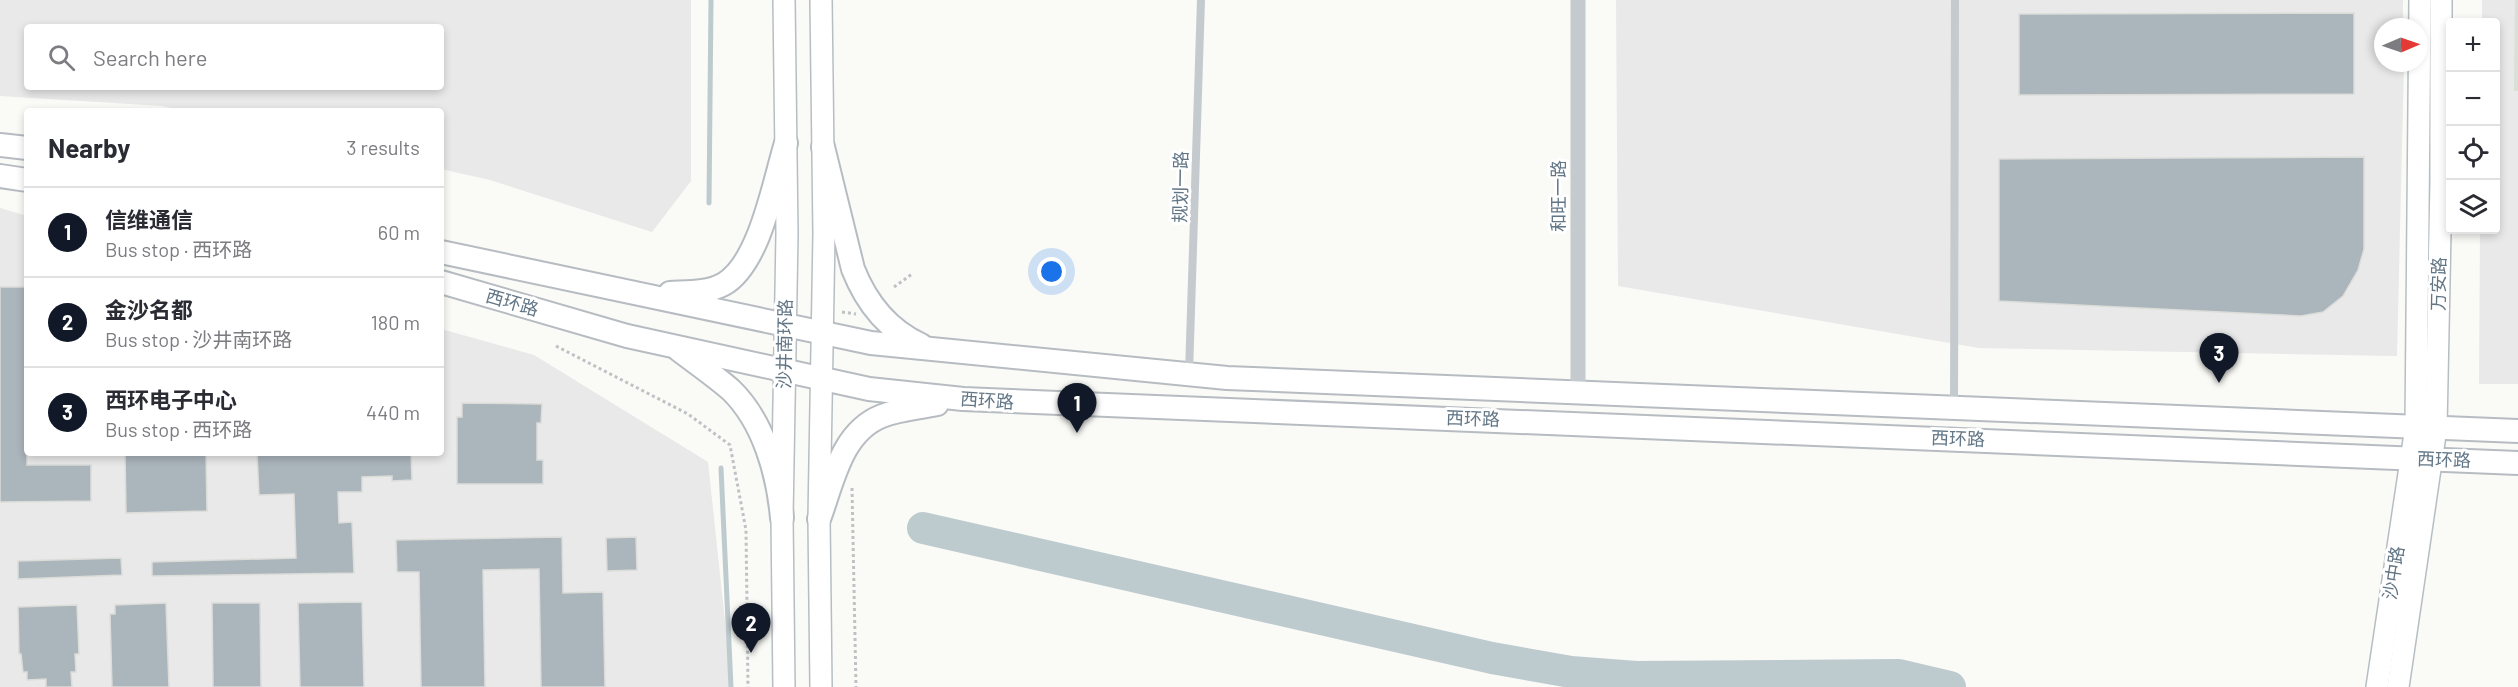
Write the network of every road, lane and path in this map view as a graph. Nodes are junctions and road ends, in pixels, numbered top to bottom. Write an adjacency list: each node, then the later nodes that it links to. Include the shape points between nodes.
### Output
1 (784, 0): 8 (main road, 沙井南环路)
2 (821, 0): 10 (main road, 沙井南环路)
3 (1201, 0): 27 (lane, 规划一路)
4 (1578, 0): 29 (street, 和旺一路)
5 (1955, 0): 31 (lane)
6 (2420, 0): 32 (main road, 万安路)
7 (2440, 0): 32 (main road, 万安路, via 2441,182)
8 (786, 143): 18 (main road, via 747,263 724,284 710,290); 21 (main road, 沙井南环路)
9 (0, 145): 11 (main road)
10 (823, 147): 22 (main road, 沙井南环路); 25 (main road, via 859,285 889,324)
11 (24, 148)
12 (0, 176): 13 (main road)
13 (24, 180)
14 (444, 253): 18 (main road, 西环路)
15 (912, 274): 17 (path)
16 (444, 283): 24 (main road, 西环路)
17 (894, 287)
18 (635, 294): 21 (main road, 西环路)
19 (865, 309): 20 (path, via 857,315)
20 (834, 310)
21 (785, 326): 22 (main road, 西环路); 26 (main road, 沙井南环路)
22 (822, 333): 25 (main road, 西环路, via 871,343); 28 (main road, 沙井南环路)
23 (556, 346): 39 (path, via 688,414 730,445 746,530)
24 (674, 346): 26 (main road, 西环路); 37 (main road, via 732,391 753,422 776,477)
25 (928, 348): 27 (main road, 西环路)
26 (784, 370): 28 (main road, 西环路); 37 (main road, 沙井南环路)
27 (1189, 374): 29 (main road, 西环路)
28 (822, 379): 30 (main road, 西环路, via 869,390); 38 (main road, 沙井南环路)
29 (1578, 393): 31 (main road, 西环路)
30 (963, 399): 34 (main road, 西环路); 38 (main road, via 883,415 868,423 845,448)
31 (1954, 409): 32 (main road, 西环路)
32 (2426, 428): 33 (main road, 西环路); 34 (main road, 万安路)
33 (2518, 431)
34 (2422, 459): 35 (main road, 西环路); 43 (main road, 沙中路); 44 (main road, 沙中路)
35 (2518, 463)
36 (852, 483): 42 (path)
37 (782, 518): 40 (main road, 沙井南环路)
38 (819, 519): 41 (main road, 沙井南环路)
39 (748, 687)
40 (784, 687)
41 (820, 687)
42 (856, 687)
43 (2377, 687)
44 (2398, 687)

